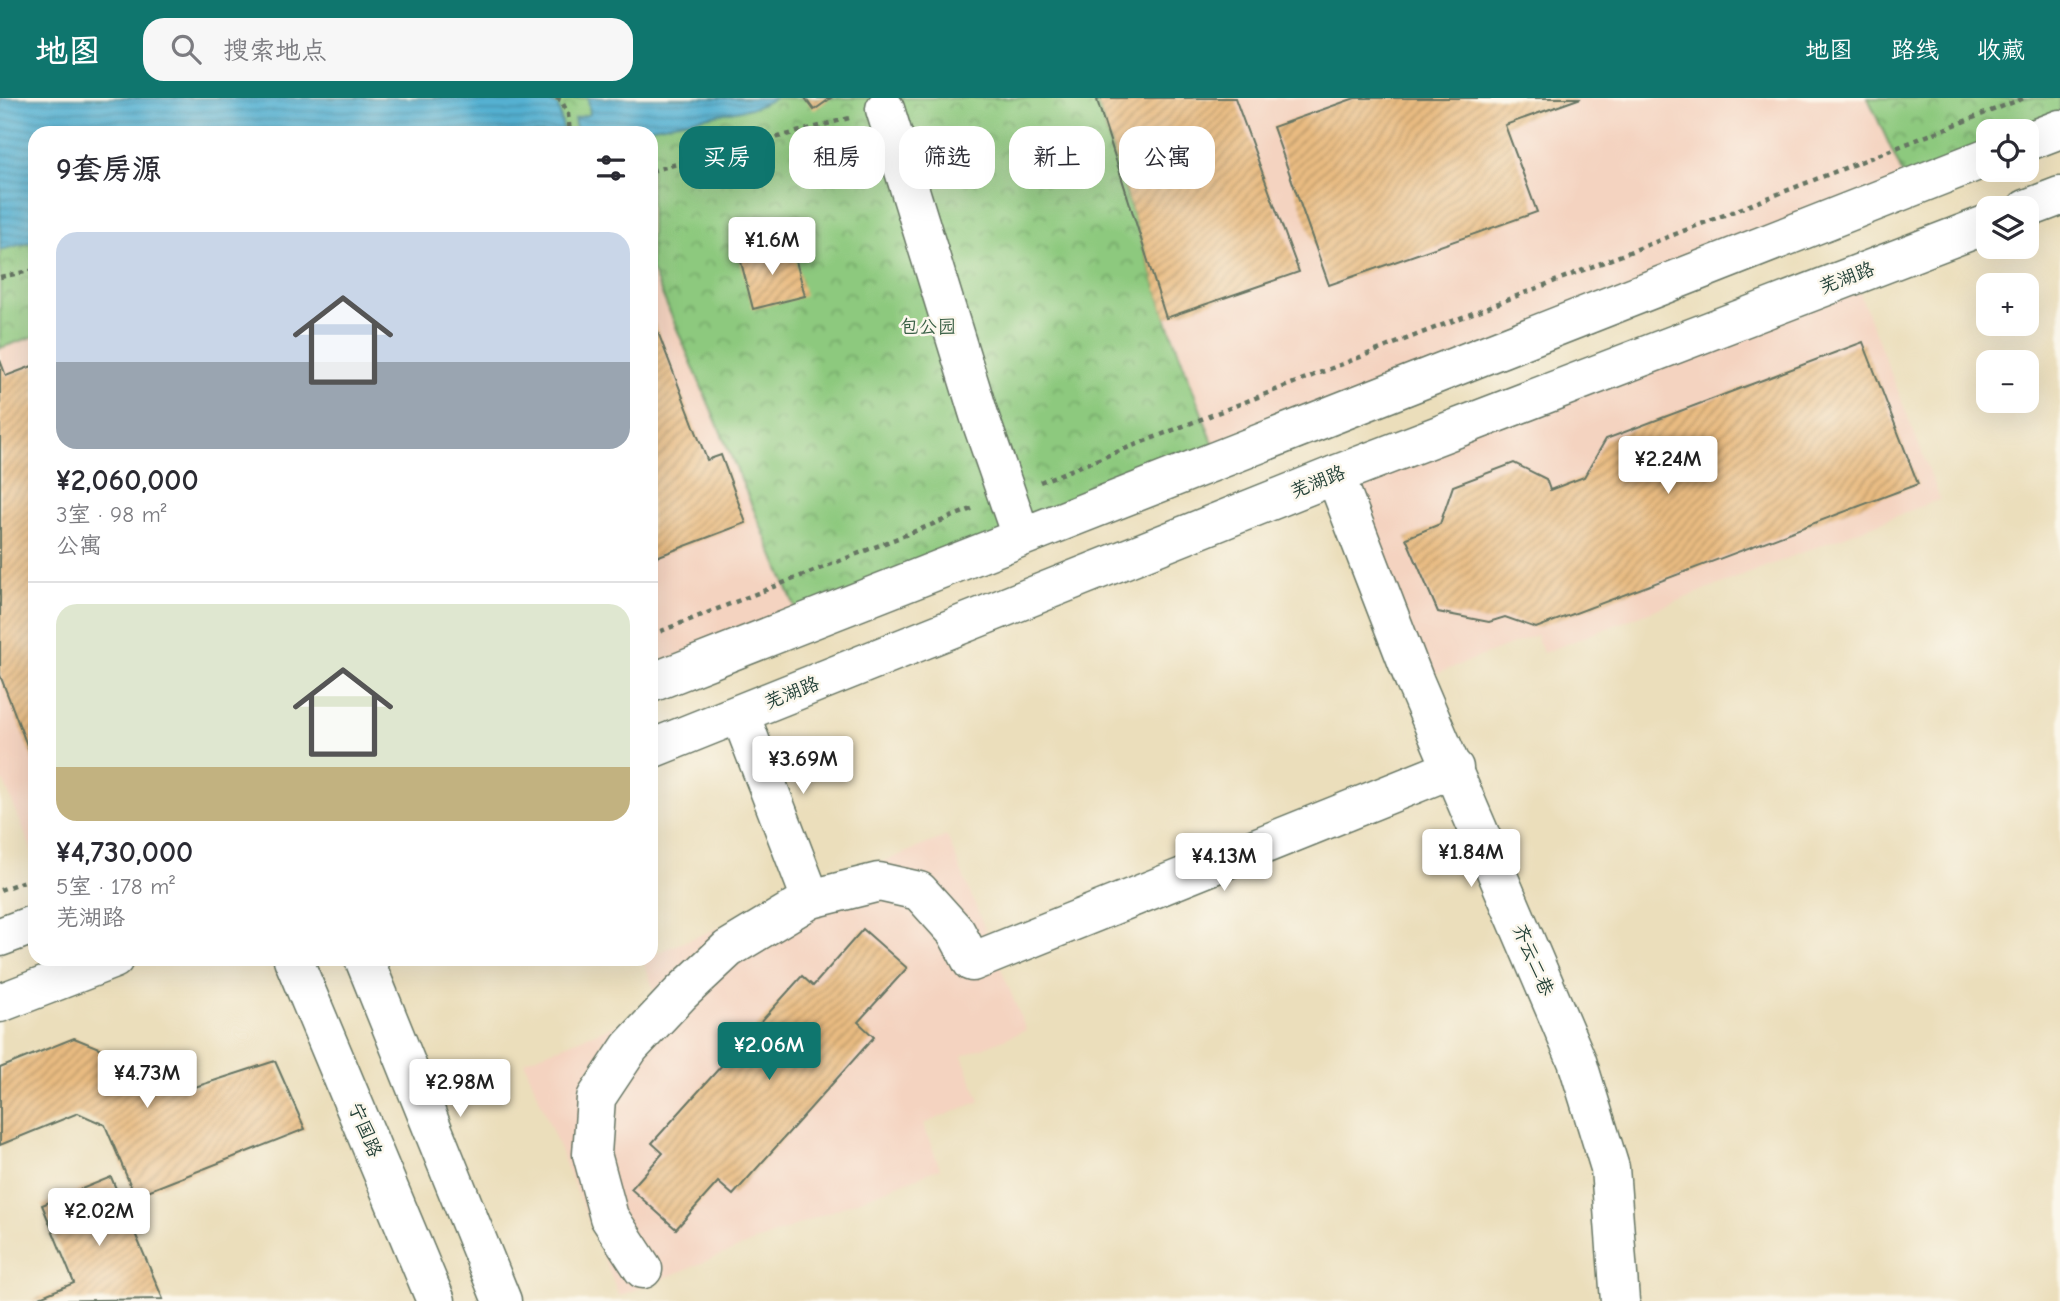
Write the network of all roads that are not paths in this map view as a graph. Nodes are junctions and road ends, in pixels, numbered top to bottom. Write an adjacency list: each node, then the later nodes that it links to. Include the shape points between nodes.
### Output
1 (885, 109): 9 (main road)
2 (2060, 129): 3 (main road)
3 (2039, 137)
4 (1976, 162): 9 (main road)
5 (2060, 196): 6 (main road)
6 (2039, 204)
7 (1976, 229): 8 (main road, 芜湖路)
8 (1335, 475): 11 (main road, 芜湖路); 13 (main road, 齐云二巷, via 1415,682)
9 (1021, 537): 10 (main road)
10 (658, 680)
11 (740, 713): 12 (main road, 芜湖路); 14 (main road)
12 (658, 746)
13 (1454, 768): 14 (main road, via 972,962 956,932 919,891 879,882); 24 (main road, 齐云二巷, via 1577,1061 1610,1168)
14 (811, 899): 21 (main road, via 728,950 681,993 630,1047 596,1098 592,1154 605,1205)
15 (28, 927): 16 (main road)
16 (0, 937)
17 (96, 966): 20 (main road)
18 (296, 966): 22 (main road, 宁国路)
19 (367, 966): 23 (main road)
20 (0, 1003)
21 (643, 1269)
22 (436, 1301)
23 (502, 1301)
24 (1620, 1301)

